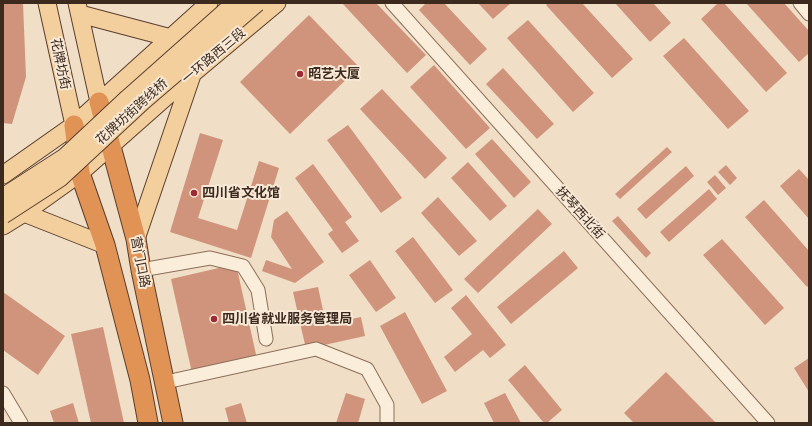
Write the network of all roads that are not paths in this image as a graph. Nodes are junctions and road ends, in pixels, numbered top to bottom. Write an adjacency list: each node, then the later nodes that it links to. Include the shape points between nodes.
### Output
1 (47, 3): 13 (main road, 花牌坊街)
2 (209, 3): 10 (main road)
3 (235, 3): 17 (main road, 花牌坊街跨线桥, bridge, via 65,157)
4 (257, 3): 19 (main road, 花牌坊街跨线桥, bridge, via 60,178)
5 (277, 3): 11 (main road, 一环路西三段)
6 (392, 3): 31 (street, 抚琴西北街)
7 (800, 3): 9 (street)
8 (78, 9): 10 (main road); 12 (main road)
9 (809, 14)
10 (171, 38): 12 (main road)
11 (192, 74): 14 (main road, 一环路西三段); 21 (main road)
12 (99, 102): 13 (main road); 14 (highway, 营门口路)
13 (74, 125): 15 (highway); 16 (main road)
14 (111, 147): 15 (main road, 一环路西三段); 21 (highway, 营门口路)
15 (80, 173): 18 (main road, 一环路西三段); 22 (highway)
16 (3, 176)
17 (3, 197)
18 (24, 213): 20 (main road, 一环路西三段); 22 (main road)
19 (3, 215)
20 (3, 226)
21 (136, 240): 23 (highway, 营门口路)
22 (105, 245): 28 (highway, via 140,380)
23 (141, 270): 24 (street, via 210,258 243,266 258,290); 25 (highway, 营门口路)
24 (266, 339)
25 (166, 382): 29 (highway, 营门口路); 30 (street, via 316,349 367,369 387,405)
26 (3, 393): 27 (street)
27 (21, 423)
28 (148, 423)
29 (173, 423)
30 (387, 423)
31 (768, 423)

